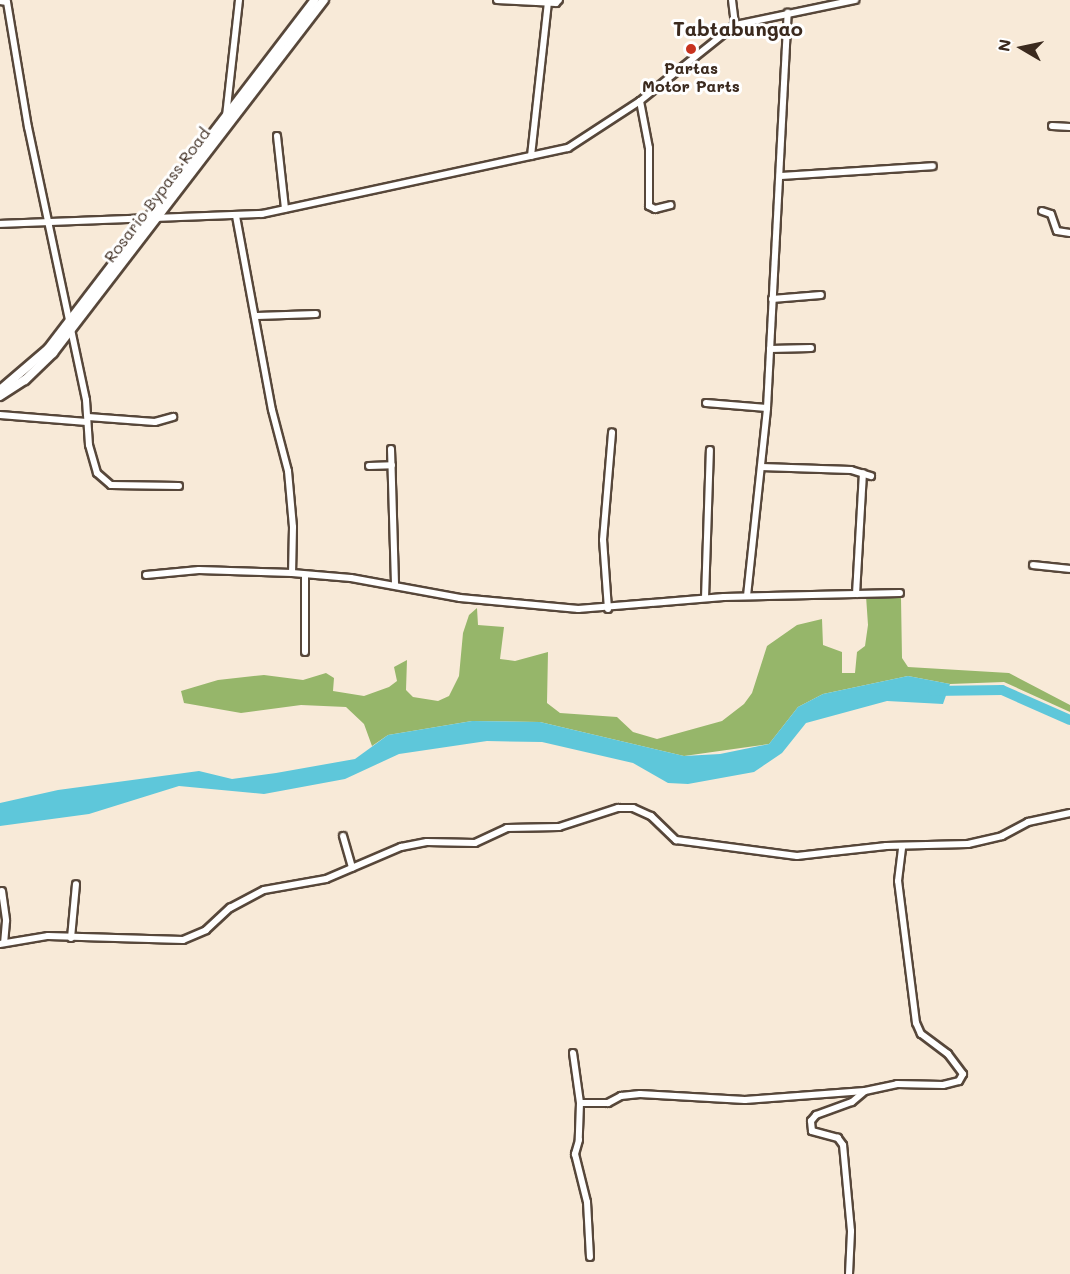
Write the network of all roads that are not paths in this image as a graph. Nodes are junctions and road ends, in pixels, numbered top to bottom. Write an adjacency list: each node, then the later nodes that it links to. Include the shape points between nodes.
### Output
1 (239, 0): 13 (street)
2 (315, 0): 13 (main road, Rosario Bypass Road)
3 (324, 0): 24 (main road, Rosario Bypass Road)
4 (497, 0): 9 (street)
5 (559, 0): 9 (street)
6 (732, 0): 11 (street)
7 (855, 0): 10 (street)
8 (0, 1): 26 (street, via 7,2)
9 (548, 3): 17 (street)
10 (788, 14): 11 (street); 19 (street)
11 (735, 25): 12 (street)
12 (640, 101): 17 (street, via 581,143); 20 (street, via 649,148 649,206)
13 (226, 117): 24 (main road, Rosario Bypass Road)
14 (1052, 126): 15 (street)
15 (1070, 127)
16 (277, 136): 21 (street)
17 (531, 156): 21 (street)
18 (933, 166): 19 (street)
19 (780, 176): 29 (street)
20 (671, 206)
21 (285, 208): 23 (street)
22 (1042, 211): 27 (street, via 1051,214 1057,231)
23 (236, 216): 24 (street); 31 (street)
24 (150, 221): 26 (street); 32 (main road, Rosario Bypass Road)
25 (0, 224): 26 (street)
26 (50, 224): 32 (street)
27 (1070, 233)
28 (821, 295): 29 (street)
29 (772, 299): 34 (street)
30 (316, 314): 31 (street)
31 (257, 316): 53 (street, via 272,410 288,471)
32 (71, 325): 35 (main road, Rosario Bypass Road, via 34,364); 36 (main road, Rosario Bypass Road, via 40,367); 41 (street)
33 (811, 348): 34 (street)
34 (770, 349): 38 (street)
35 (0, 390)
36 (0, 396)
37 (706, 403): 38 (street)
38 (766, 408): 47 (street)
39 (0, 415): 41 (street)
40 (173, 417): 41 (street, via 154,422)
41 (87, 419): 50 (street, via 92,458 103,482)
42 (612, 432): 61 (street, via 603,540)
43 (391, 449): 45 (street)
44 (710, 450): 60 (street)
45 (392, 465): 46 (street); 56 (street)
46 (369, 466)
47 (761, 467): 48 (street); 59 (street)
48 (863, 473): 49 (street); 58 (street)
49 (871, 476)
50 (179, 486)
51 (1033, 566): 52 (street)
52 (1070, 569)
53 (292, 573): 54 (street, via 199,570); 55 (street)
54 (146, 575)
55 (305, 575): 56 (street); 62 (street)
56 (395, 585): 61 (street, via 508,603)
57 (900, 593): 58 (street)
58 (856, 594): 59 (street)
59 (747, 596): 60 (street)
60 (705, 598): 61 (street)
61 (608, 609)
62 (304, 652)
63 (1070, 813): 65 (street, via 1028,822 983,842)
64 (343, 836): 66 (street)
65 (902, 848): 66 (street, via 886,846 797,856 690,843 674,839 651,816 628,807 602,811 559,827 507,828 475,843 411,844); 72 (street, via 898,881 916,1023 921,1034 948,1054 963,1074 959,1081 943,1085 897,1084)
66 (352, 868): 69 (street, via 315,881 264,890 230,908 206,930 183,940)
67 (76, 884): 69 (street)
68 (2, 891): 70 (street)
69 (71, 938): 70 (street, via 41,937)
70 (2, 944)
71 (573, 1053): 73 (street)
72 (865, 1091): 73 (street, via 745,1100 640,1094 621,1096 608,1103); 75 (street, via 852,1102 816,1115 811,1121 812,1131 837,1138 843,1145 851,1231)
73 (580, 1103): 74 (street, via 575,1154 587,1202)
74 (591, 1257)
75 (849, 1274)

